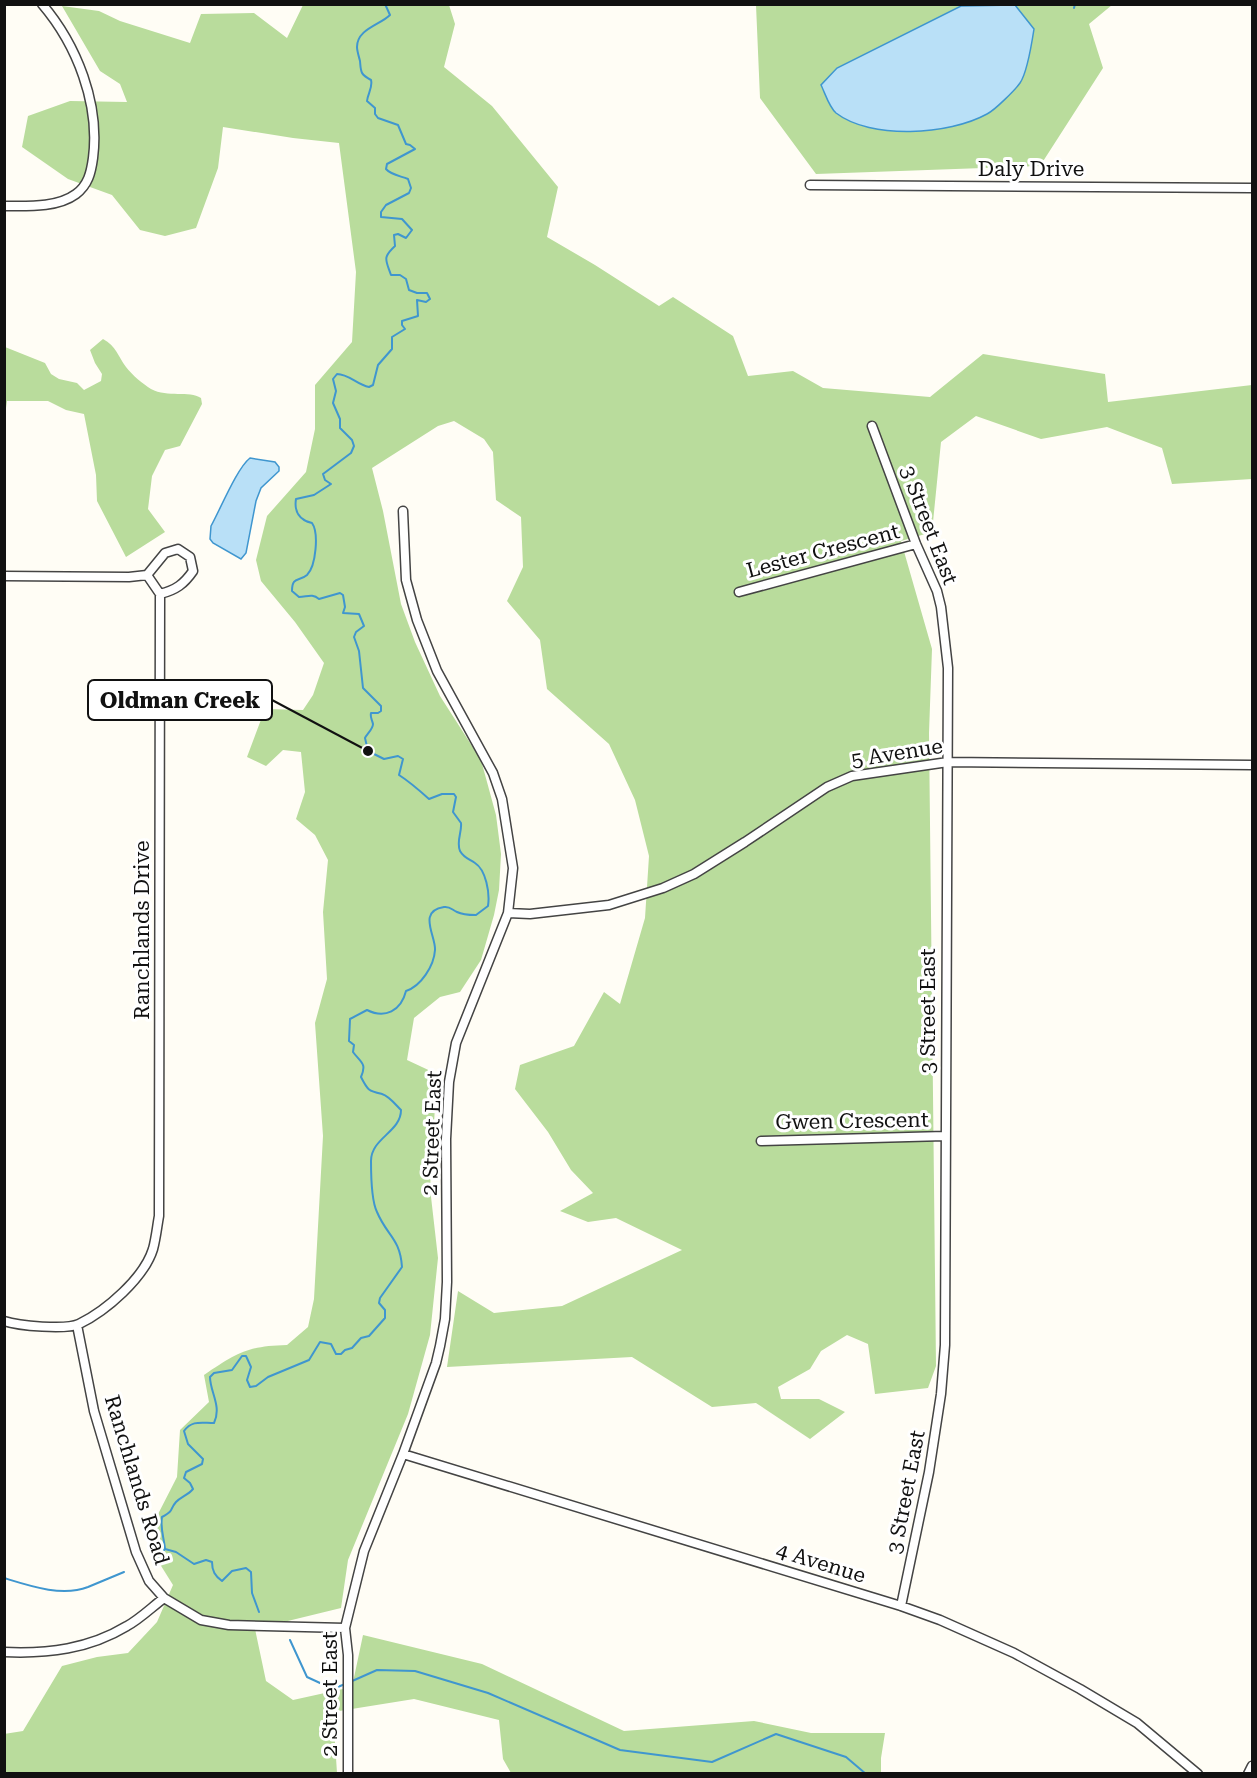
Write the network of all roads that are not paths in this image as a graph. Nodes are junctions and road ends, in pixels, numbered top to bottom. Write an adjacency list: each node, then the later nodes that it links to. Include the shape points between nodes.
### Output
1 (42, 4): 4 (street, via 62,31 89,96 92,170 87,183 58,203)
2 (810, 186): 3 (street, Daly Drive)
3 (1252, 188)
4 (4, 206)
5 (872, 426): 7 (street, 3 Street East)
6 (403, 511): 14 (street, 2 Street East, via 406,580 417,620 437,671 493,772 502,799 513,868)
7 (916, 544): 10 (street, Lester Crescent); 12 (street, 3 Street East, via 941,607 948,668)
8 (147, 575): 9 (street); 11 (street); 11 (street, via 165,553 178,549 190,557 193,571 184,584)
9 (4, 576)
10 (739, 592)
11 (160, 594): 18 (street, Ranchlands Drive, via 159,1216 153,1250 133,1282 111,1303)
12 (948, 762): 13 (street, 5 Avenue); 14 (street, 5 Avenue, via 852,777 827,787 745,843 663,888 609,905); 15 (street, 3 Street East)
13 (1252, 765)
14 (508, 913): 19 (street, 2 Street East, via 456,1043 446,1139 445,1319 436,1364)
15 (945, 1137): 16 (street, Gwen Crescent); 21 (street, 3 Street East, via 945,1345 941,1394)
16 (761, 1141)
17 (4, 1322): 18 (street, via 28,1326)
18 (77, 1325): 20 (street, Ranchlands Road, via 94,1411 136,1552 149,1581)
19 (403, 1454): 21 (street, 4 Avenue); 22 (street, 2 Street East, via 364,1551)
20 (164, 1598): 22 (street, Ranchlands Road, via 201,1620 229,1625); 23 (street, via 128,1626 97,1641 67,1650)
21 (901, 1606): 26 (street, 4 Avenue, via 1014,1653 1104,1703)
22 (345, 1628): 25 (street, 2 Street East)
23 (4, 1652)
24 (1252, 1766): 27 (street)
25 (348, 1773)
26 (1198, 1773)
27 (1248, 1773)

